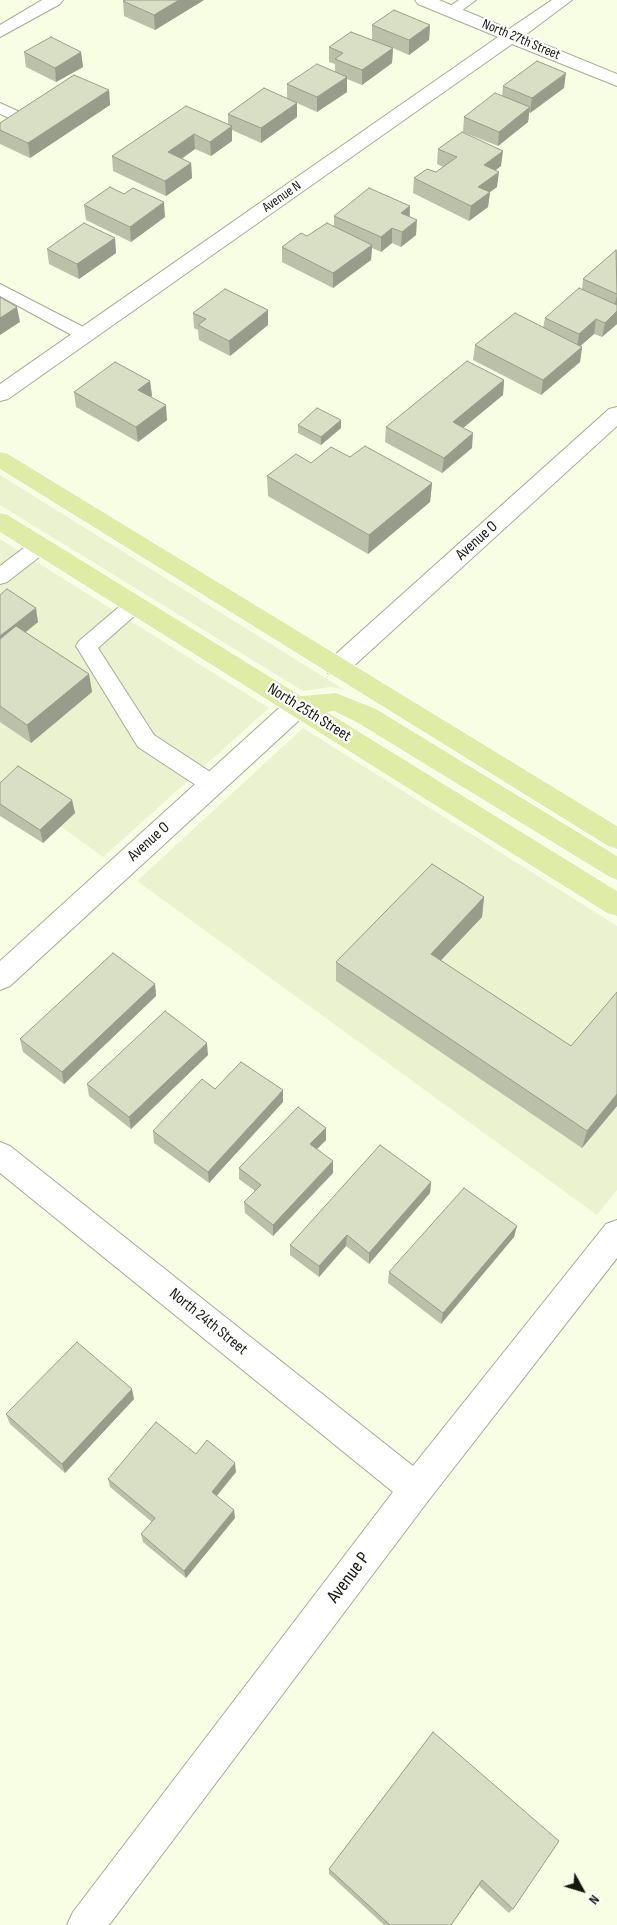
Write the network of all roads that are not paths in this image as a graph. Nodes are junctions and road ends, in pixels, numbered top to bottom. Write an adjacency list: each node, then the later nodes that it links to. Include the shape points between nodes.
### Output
1 (54, 0): 6 (street)
2 (424, 0): 5 (street, North 27th Street)
3 (469, 0): 5 (lane)
4 (563, 0): 7 (street, Avenue N)
5 (452, 12): 7 (street, North 27th Street)
6 (0, 32)
7 (512, 36): 8 (street, North 27th Street); 12 (street, Avenue N)
8 (617, 81)
9 (0, 108): 10 (lane)
10 (16, 116)
11 (0, 289): 12 (lane)
12 (85, 335): 13 (street, Avenue N)
13 (0, 394)
14 (617, 414): 20 (street, Avenue O)
15 (0, 459): 20 (main road)
16 (0, 521): 17 (main road, North 25th Street)
17 (40, 546): 18 (lane); 19 (main road, North 25th Street)
18 (0, 577)
19 (134, 605): 21 (main road, North 25th Street); 22 (lane, via 86,646 146,741)
20 (336, 667): 23 (main road)
21 (298, 706): 22 (street, Avenue O); 24 (main road, via 336,702 367,716); 25 (main road, North 25th Street)
22 (213, 784): 26 (street, Avenue O)
23 (617, 839)
24 (617, 869)
25 (617, 905)
26 (0, 978)
27 (0, 1154): 29 (street, North 24th Street)
28 (617, 1234): 29 (street, Avenue P)
29 (416, 1489): 30 (street, Avenue P)
30 (86, 1925)

